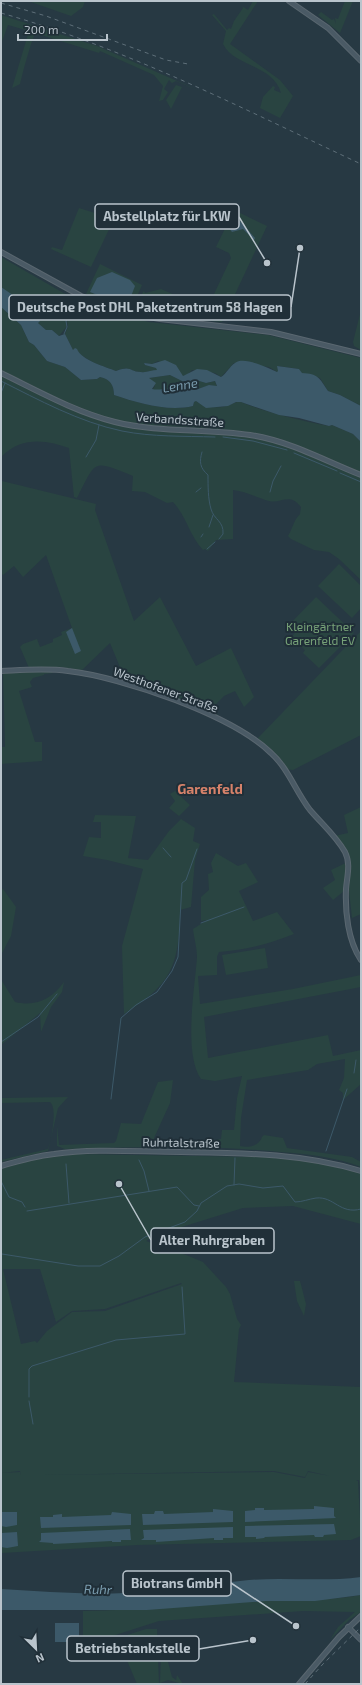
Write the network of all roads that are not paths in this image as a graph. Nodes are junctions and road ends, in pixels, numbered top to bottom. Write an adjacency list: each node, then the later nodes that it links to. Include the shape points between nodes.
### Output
1 (289, 1): 2 (street, via 328,28)
2 (361, 61)
3 (1, 252): 4 (street, via 85,298 131,314 160,320 271,332)
4 (361, 354)
5 (1, 373): 6 (street, Verbandsstraße, via 81,411 114,421 146,428 252,435 295,447)
6 (361, 475)
7 (1, 671): 8 (street, Westhofener Straße, via 64,670 105,677 202,711 229,724 267,749 277,759 302,799 345,852 348,862 346,891 349,925 353,946)
8 (361, 960)
9 (1, 1166): 10 (street, Ruhrtalstraße, via 55,1154 120,1151 283,1155 321,1160)
10 (361, 1171)
11 (361, 1616): 12 (street)
12 (348, 1627): 13 (street); 14 (street)
13 (361, 1640)
14 (299, 1684)

